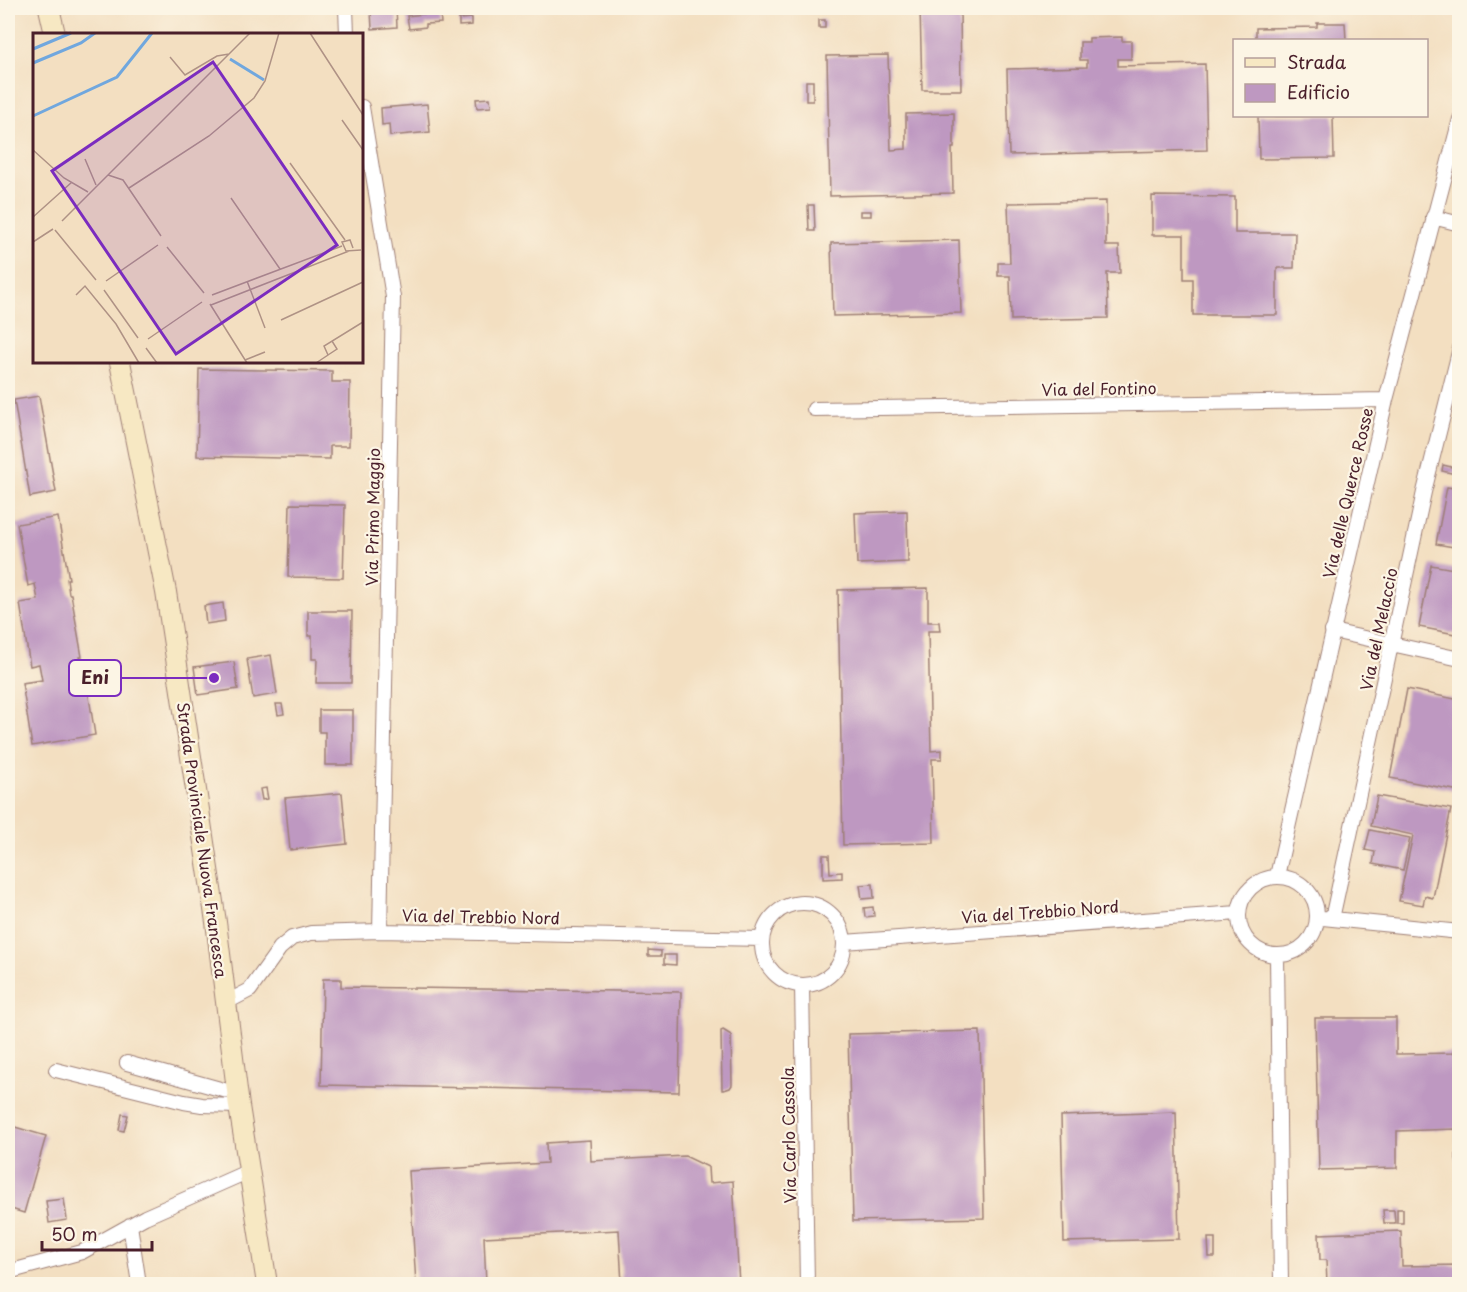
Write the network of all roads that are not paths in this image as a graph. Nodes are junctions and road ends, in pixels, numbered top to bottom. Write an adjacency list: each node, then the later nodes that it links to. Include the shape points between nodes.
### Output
1 (49, 8): 3 (main road)
2 (346, 8): 4 (street)
3 (55, 33)
4 (347, 33)
5 (363, 113): 19 (street, Via Primo Maggio, via 393,297)
6 (1460, 119): 7 (street, Via delle Querce Rosse)
7 (1433, 217): 8 (street); 11 (street, Via delle Querce Rosse)
8 (1460, 224)
9 (1460, 348): 14 (street, Via del Melaccio)
10 (120, 363): 25 (main road, Strada Provinciale Nuova Francesca, via 166,592)
11 (1386, 400): 12 (street, Via del Fontino); 13 (street, Via delle Querce Rosse)
12 (814, 409)
13 (1332, 631): 14 (street); 16 (street, Via delle Querce Rosse)
14 (1391, 644): 15 (street); 18 (street, Via del Melaccio)
15 (1460, 659)
16 (1277, 876): 17 (street, via 1248,890); 18 (street, via 1304,886)
17 (1238, 913): 22 (street, Via del Trebbio Nord); 23 (street, via 1239,926 1249,943 1264,954)
18 (1325, 918): 20 (street); 23 (street, via 1309,941 1295,952)
19 (380, 931): 21 (street, Via del Trebbio Nord); 25 (street, Via del Trebbio Nord, via 311,933 292,938 280,948 250,990)
20 (1460, 932)
21 (762, 939): 22 (street, via 772,917 781,909 804,903 827,911 838,924); 24 (street, via 762,950 772,971)
22 (844, 942): 24 (street, via 832,972 815,983)
23 (1277, 956): 35 (street)
24 (802, 985): 34 (street, Via Carlo Cassola)
25 (227, 1002): 28 (main road, Strada Provinciale Nuova Francesca)
26 (127, 1063): 28 (street)
27 (56, 1070): 28 (street, via 202,1105)
28 (238, 1100): 29 (main road, Strada Provinciale Nuova Francesca)
29 (249, 1171): 30 (street); 33 (main road, Strada Provinciale Nuova Francesca)
30 (130, 1226): 31 (street, via 82,1252); 32 (street)
31 (8, 1272)
32 (139, 1284)
33 (267, 1284)
34 (807, 1284)
35 (1281, 1284)

